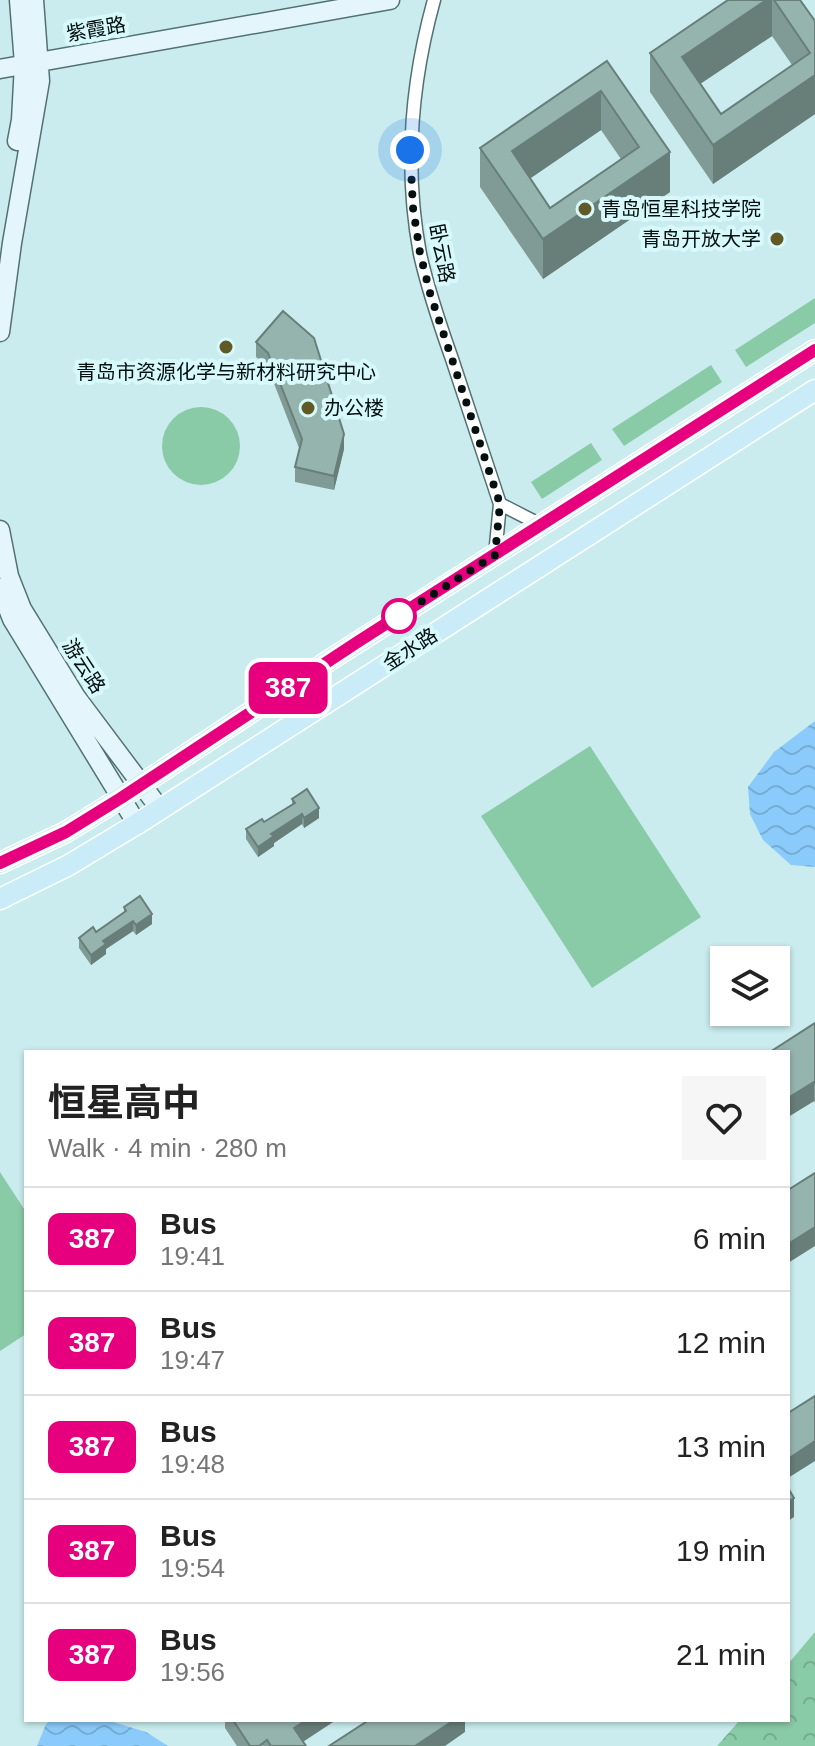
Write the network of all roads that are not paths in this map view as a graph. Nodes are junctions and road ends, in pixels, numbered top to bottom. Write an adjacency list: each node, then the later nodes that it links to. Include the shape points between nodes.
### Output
1 (19, 0): 5 (main road)
2 (34, 0): 5 (main road)
3 (390, 0): 5 (main road, 紫霞路)
4 (434, 0): 11 (street, 卧云路, via 415,90 413,208 430,293)
5 (32, 63): 6 (main road, 紫霞路); 7 (main road); 8 (main road, via 40,81)
6 (0, 69)
7 (0, 247)
8 (0, 332)
9 (815, 350): 12 (main road, 金水路)
10 (815, 390): 18 (main road, 金水路)
11 (500, 504): 12 (street); 14 (street, 卧云路)
12 (541, 525): 14 (main road, 金水路)
13 (0, 530): 16 (main road, 游云路, via 22,609 76,697)
14 (495, 555): 16 (main road, 金水路)
15 (0, 588): 17 (main road, 游云路, via 12,619)
16 (142, 786): 17 (main road, 金水路); 18 (main road, 游云路)
17 (121, 798): 19 (main road, 游云路); 20 (main road, 金水路)
18 (160, 809): 19 (main road, 金水路)
19 (137, 824): 21 (main road, 金水路)
20 (0, 863)
21 (0, 899)

